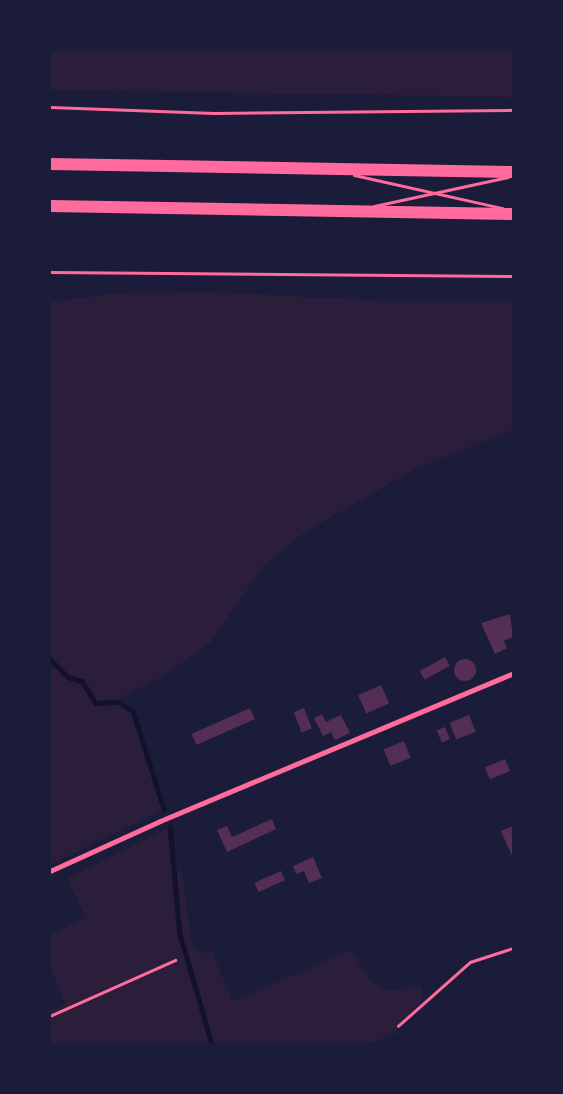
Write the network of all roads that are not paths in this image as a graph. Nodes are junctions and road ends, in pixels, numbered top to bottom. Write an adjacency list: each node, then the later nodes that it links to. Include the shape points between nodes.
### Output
1 (50, 107): 2 (lane, via 214,112)
2 (513, 110)
3 (50, 164): 4 (highway)
4 (339, 171): 5 (highway); 7 (lane)
5 (513, 172)
6 (513, 176): 7 (lane)
7 (434, 193): 9 (lane); 10 (lane)
8 (50, 206): 10 (highway)
9 (513, 211)
10 (338, 214): 11 (highway)
11 (513, 214)
12 (50, 272): 13 (lane)
13 (513, 276)
14 (513, 673): 15 (street, via 160,820)
15 (50, 871)

